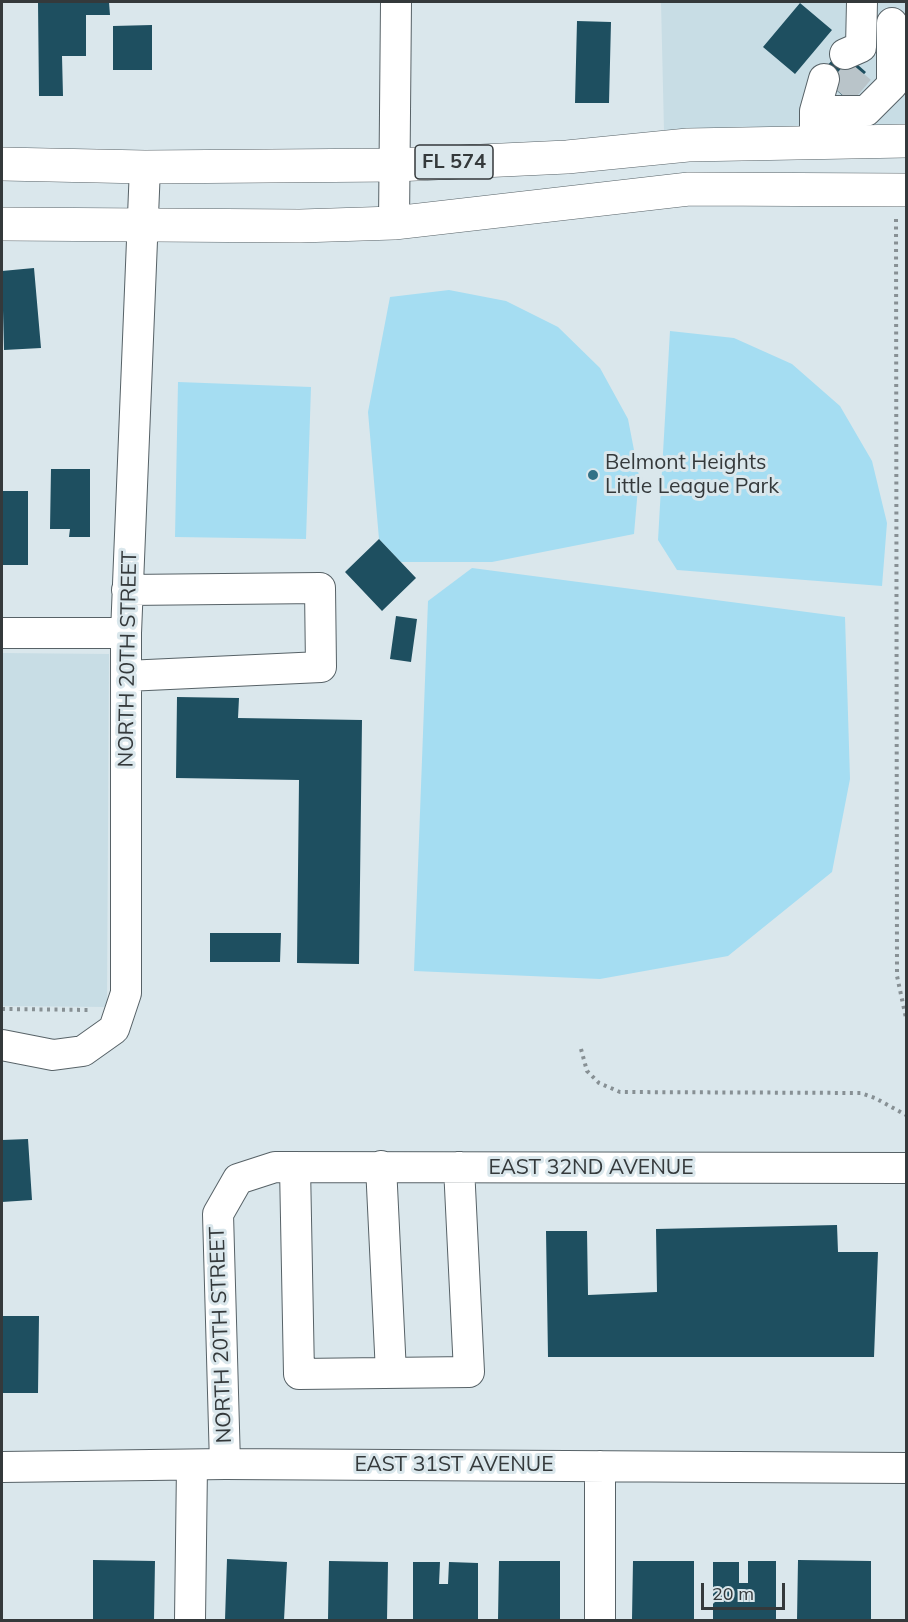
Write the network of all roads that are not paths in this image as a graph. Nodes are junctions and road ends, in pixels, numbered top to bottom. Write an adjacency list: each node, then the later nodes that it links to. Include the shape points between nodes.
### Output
1 (396, 2): 8 (street)
2 (899, 24): 3 (street); 5 (street, via 892,85 866,111)
3 (858, 38)
4 (832, 86): 5 (street)
5 (815, 127): 6 (main road, FL 574); 8 (main road, FL 574, via 567,157)
6 (906, 141)
7 (2, 164): 9 (main road, FL 574)
8 (395, 165): 9 (main road, FL 574); 11 (street)
9 (145, 167): 13 (street, NORTH 20TH STREET)
10 (901, 201): 11 (main road, via 689,189)
11 (394, 223): 13 (main road)
12 (2, 224): 13 (main road)
13 (142, 225): 14 (street, NORTH 20TH STREET)
14 (127, 590): 16 (street, NORTH 20TH STREET); 17 (street, via 320,588 321,667)
15 (2, 633): 16 (street)
16 (126, 633): 17 (street, NORTH 20TH STREET)
17 (126, 675): 18 (street, NORTH 20TH STREET, via 126,993 114,1029 83,1050 53,1055)
18 (2, 1045)
19 (381, 1166): 20 (street, EAST 32ND AVENUE); 21 (street, EAST 32ND AVENUE); 23 (street)
20 (285, 1167): 23 (street, via 299,1374); 24 (street, NORTH 20TH STREET, via 238,1179 218,1214)
21 (459, 1167): 22 (street, EAST 32ND AVENUE); 23 (street, via 469,1372)
22 (906, 1168)
23 (391, 1373)
24 (225, 1464): 25 (street, EAST 31ST AVENUE); 26 (street, EAST 31ST AVENUE)
25 (192, 1465): 27 (street, EAST 31ST AVENUE); 29 (street, NORTH 20TH STREET)
26 (600, 1466): 28 (street, EAST 31ST AVENUE); 30 (street)
27 (2, 1467)
28 (906, 1468)
29 (190, 1620)
30 (600, 1620)

